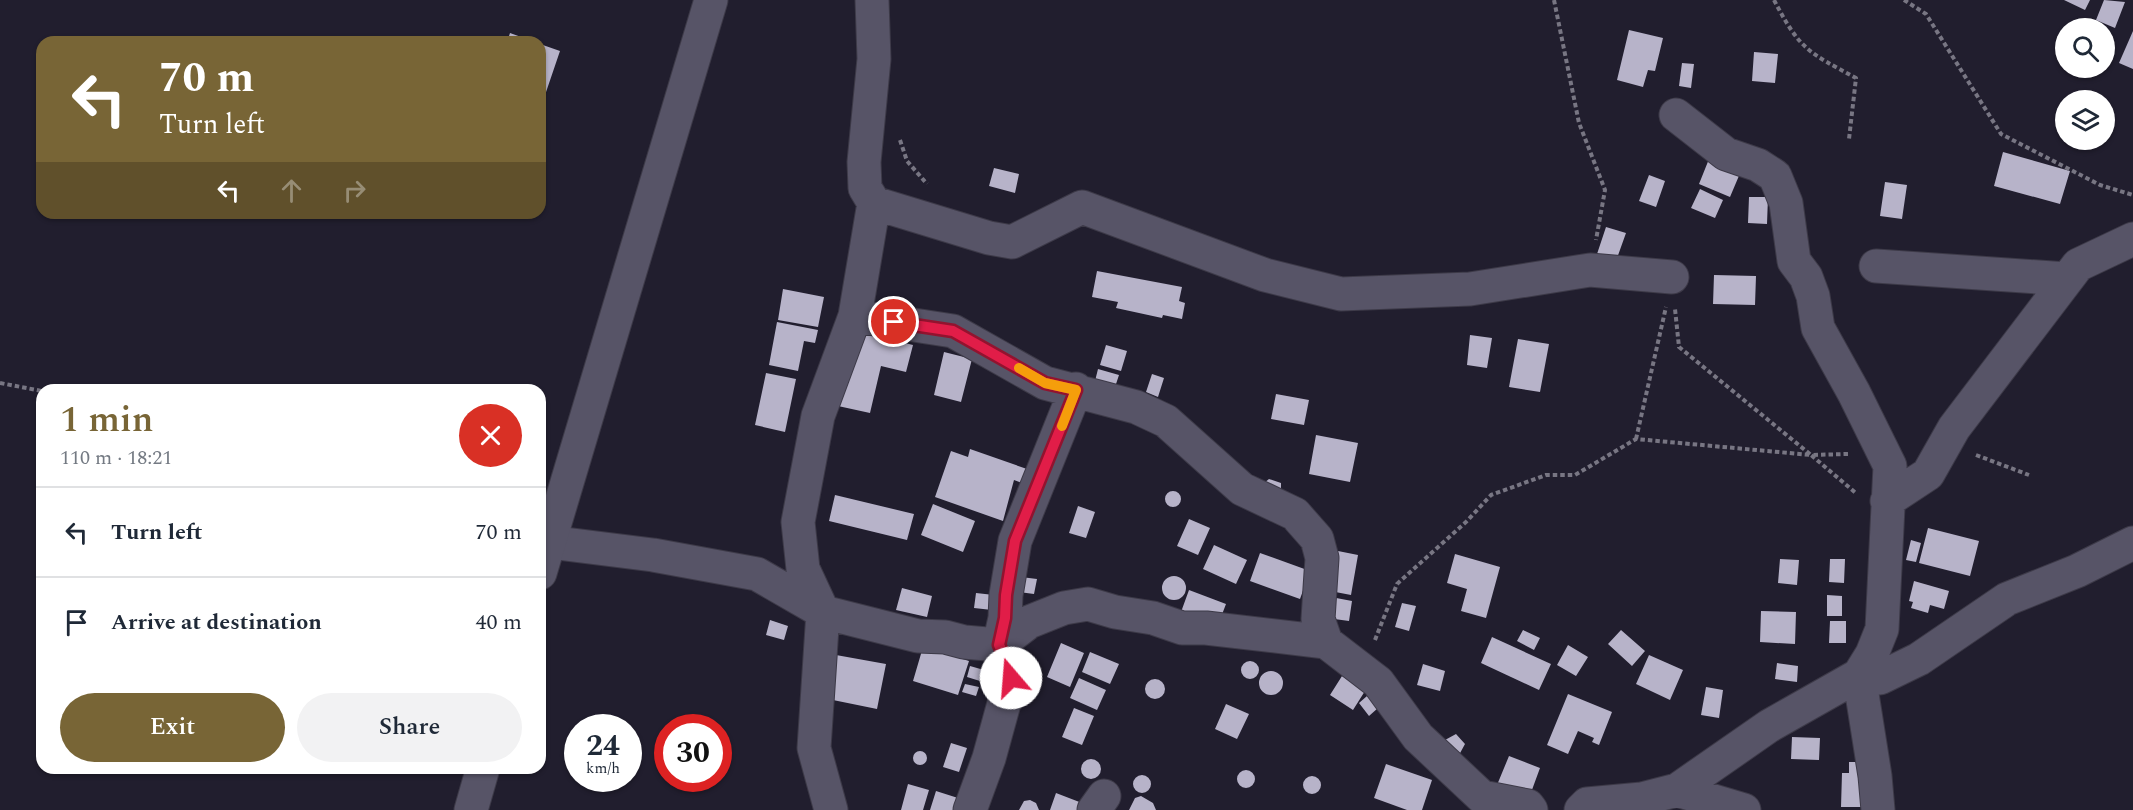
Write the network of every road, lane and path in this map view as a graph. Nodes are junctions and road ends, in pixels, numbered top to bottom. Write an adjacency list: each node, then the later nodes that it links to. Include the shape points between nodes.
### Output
1 (711, 0): 24 (street)
2 (872, 0): 11 (street, via 874,60 864,162 865,188)
3 (1554, 0): 14 (path, via 1579,123 1605,190)
4 (1774, 0): 7 (path, via 1791,33 1809,53 1856,78)
5 (1904, 0): 10 (path, via 1926,14 2001,135 2100,185)
6 (1676, 115): 22 (street, via 1726,154 1758,165 1775,176 1786,203 1794,261 1813,296 1818,328 1890,466)
7 (1849, 138)
8 (900, 139): 9 (path, via 908,161)
9 (929, 187)
10 (2133, 195)
11 (874, 203): 14 (street, via 1011,242 1082,207 1265,275 1341,294 1470,289); 17 (street)
12 (2133, 238): 16 (street, via 2078,265)
13 (1876, 266): 16 (street)
14 (1590, 270): 15 (street)
15 (1672, 277): 21 (path); 21 (path, via 1679,347 1811,454)
16 (2067, 279): 22 (street, via 1954,428 1928,474)
17 (855, 316): 20 (street, via 953,331 1045,383); 26 (street, via 818,416 798,522 803,569)
18 (0, 383): 19 (path)
19 (36, 390)
20 (1076, 390): 27 (street, via 1136,407 1166,421 1242,489 1295,514 1317,539 1321,550 1318,619); 28 (street, via 1017,533)
21 (1636, 439): 30 (path, via 1575,475 1546,475 1491,495 1397,584 1374,638)
22 (1887, 501): 29 (street, via 1882,629)
23 (2133, 543): 29 (street, via 2007,599 1919,659 1880,678)
24 (546, 550)
25 (546, 557): 26 (street, via 653,555 757,574)
26 (823, 612): 28 (street, via 918,636); 34 (street, via 814,748)
27 (1326, 642): 28 (street, via 1182,628 1088,604 1064,608 1029,622); 30 (street)
28 (999, 645): 35 (street, via 1011,678 989,759)
29 (1859, 675): 32 (street, via 1769,726); 39 (street)
30 (1378, 682): 36 (street, via 1418,737 1482,797 1528,806)
31 (481, 774): 33 (street)
32 (1677, 790): 37 (street, via 1642,799 1587,804); 38 (street)
33 (471, 810)
34 (831, 810)
35 (970, 810)
36 (1531, 810)
37 (1581, 810)
38 (1744, 810)
39 (1878, 810)

